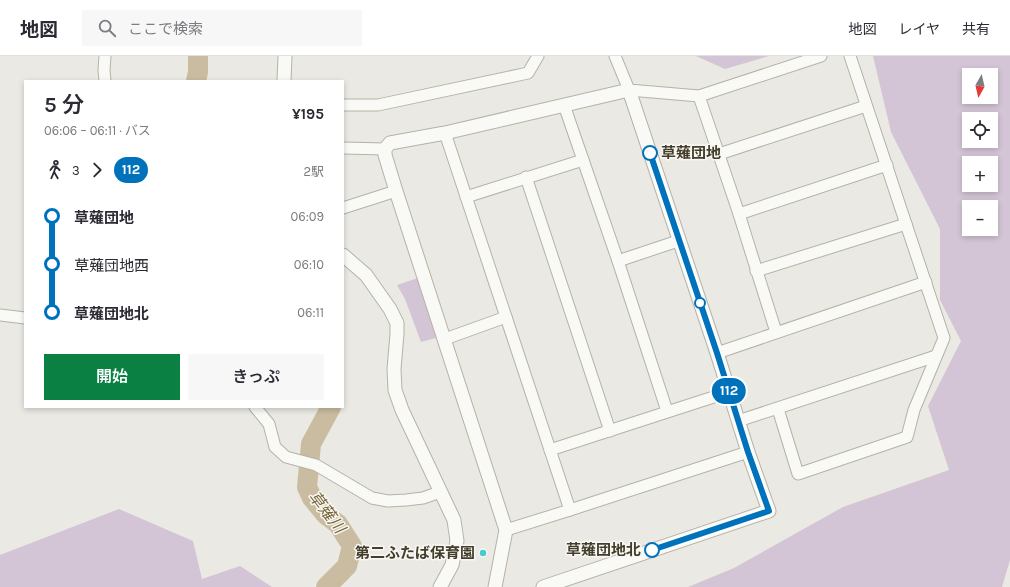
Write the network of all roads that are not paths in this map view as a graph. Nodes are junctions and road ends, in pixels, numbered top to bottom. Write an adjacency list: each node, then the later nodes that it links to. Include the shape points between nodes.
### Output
1 (105, 56): 7 (street)
2 (285, 56): 8 (street)
3 (538, 56): 11 (street, via 528,73 378,105)
4 (615, 56): 9 (street)
5 (821, 56): 10 (street)
6 (850, 56): 13 (street)
7 (105, 80)
8 (284, 80)
9 (629, 90): 10 (street); 12 (street); 26 (street)
10 (699, 96): 17 (street)
11 (344, 105)
12 (564, 105): 14 (street); 18 (street)
13 (866, 106): 17 (street); 19 (street)
14 (444, 133): 16 (street, via 390,143); 22 (street)
15 (344, 148): 16 (street)
16 (385, 149): 21 (street)
17 (719, 154): 24 (street)
18 (583, 160): 20 (street); 28 (street)
19 (887, 165): 24 (street); 25 (street)
20 (526, 177): 22 (street); 43 (street)
21 (396, 192): 23 (street); 35 (street)
22 (466, 197): 32 (street)
23 (344, 208)
24 (739, 214): 29 (street)
25 (906, 224): 29 (street); 30 (street)
26 (678, 241): 28 (street); 36 (street)
27 (344, 256): 46 (street, via 366,275 390,308 397,323 395,390)
28 (618, 261): 41 (street)
29 (756, 271): 34 (street)
30 (926, 282): 34 (street); 37 (street, via 944,338)
31 (0, 315): 33 (street)
32 (506, 317): 35 (street); 44 (street)
33 (24, 318)
34 (776, 332): 36 (street)
35 (445, 339): 48 (street)
36 (717, 353): 38 (street)
37 (936, 356): 40 (street); 40 (street, via 914,410 907,436 798,474)
38 (729, 392): 41 (street); 42 (street)
39 (256, 408): 46 (street, via 269,424 275,447 286,457 316,465 372,498 388,501 423,498)
40 (778, 409): 42 (street)
41 (667, 411): 43 (street)
42 (738, 421): 45 (street)
43 (610, 431): 44 (street)
44 (550, 450): 47 (street)
45 (748, 452): 47 (street); 51 (street, via 769,511)
46 (440, 492): 49 (street, via 454,520 457,541 452,565)
47 (570, 510): 48 (street)
48 (506, 530): 50 (street)
49 (440, 587)
50 (495, 587)
51 (546, 587)

